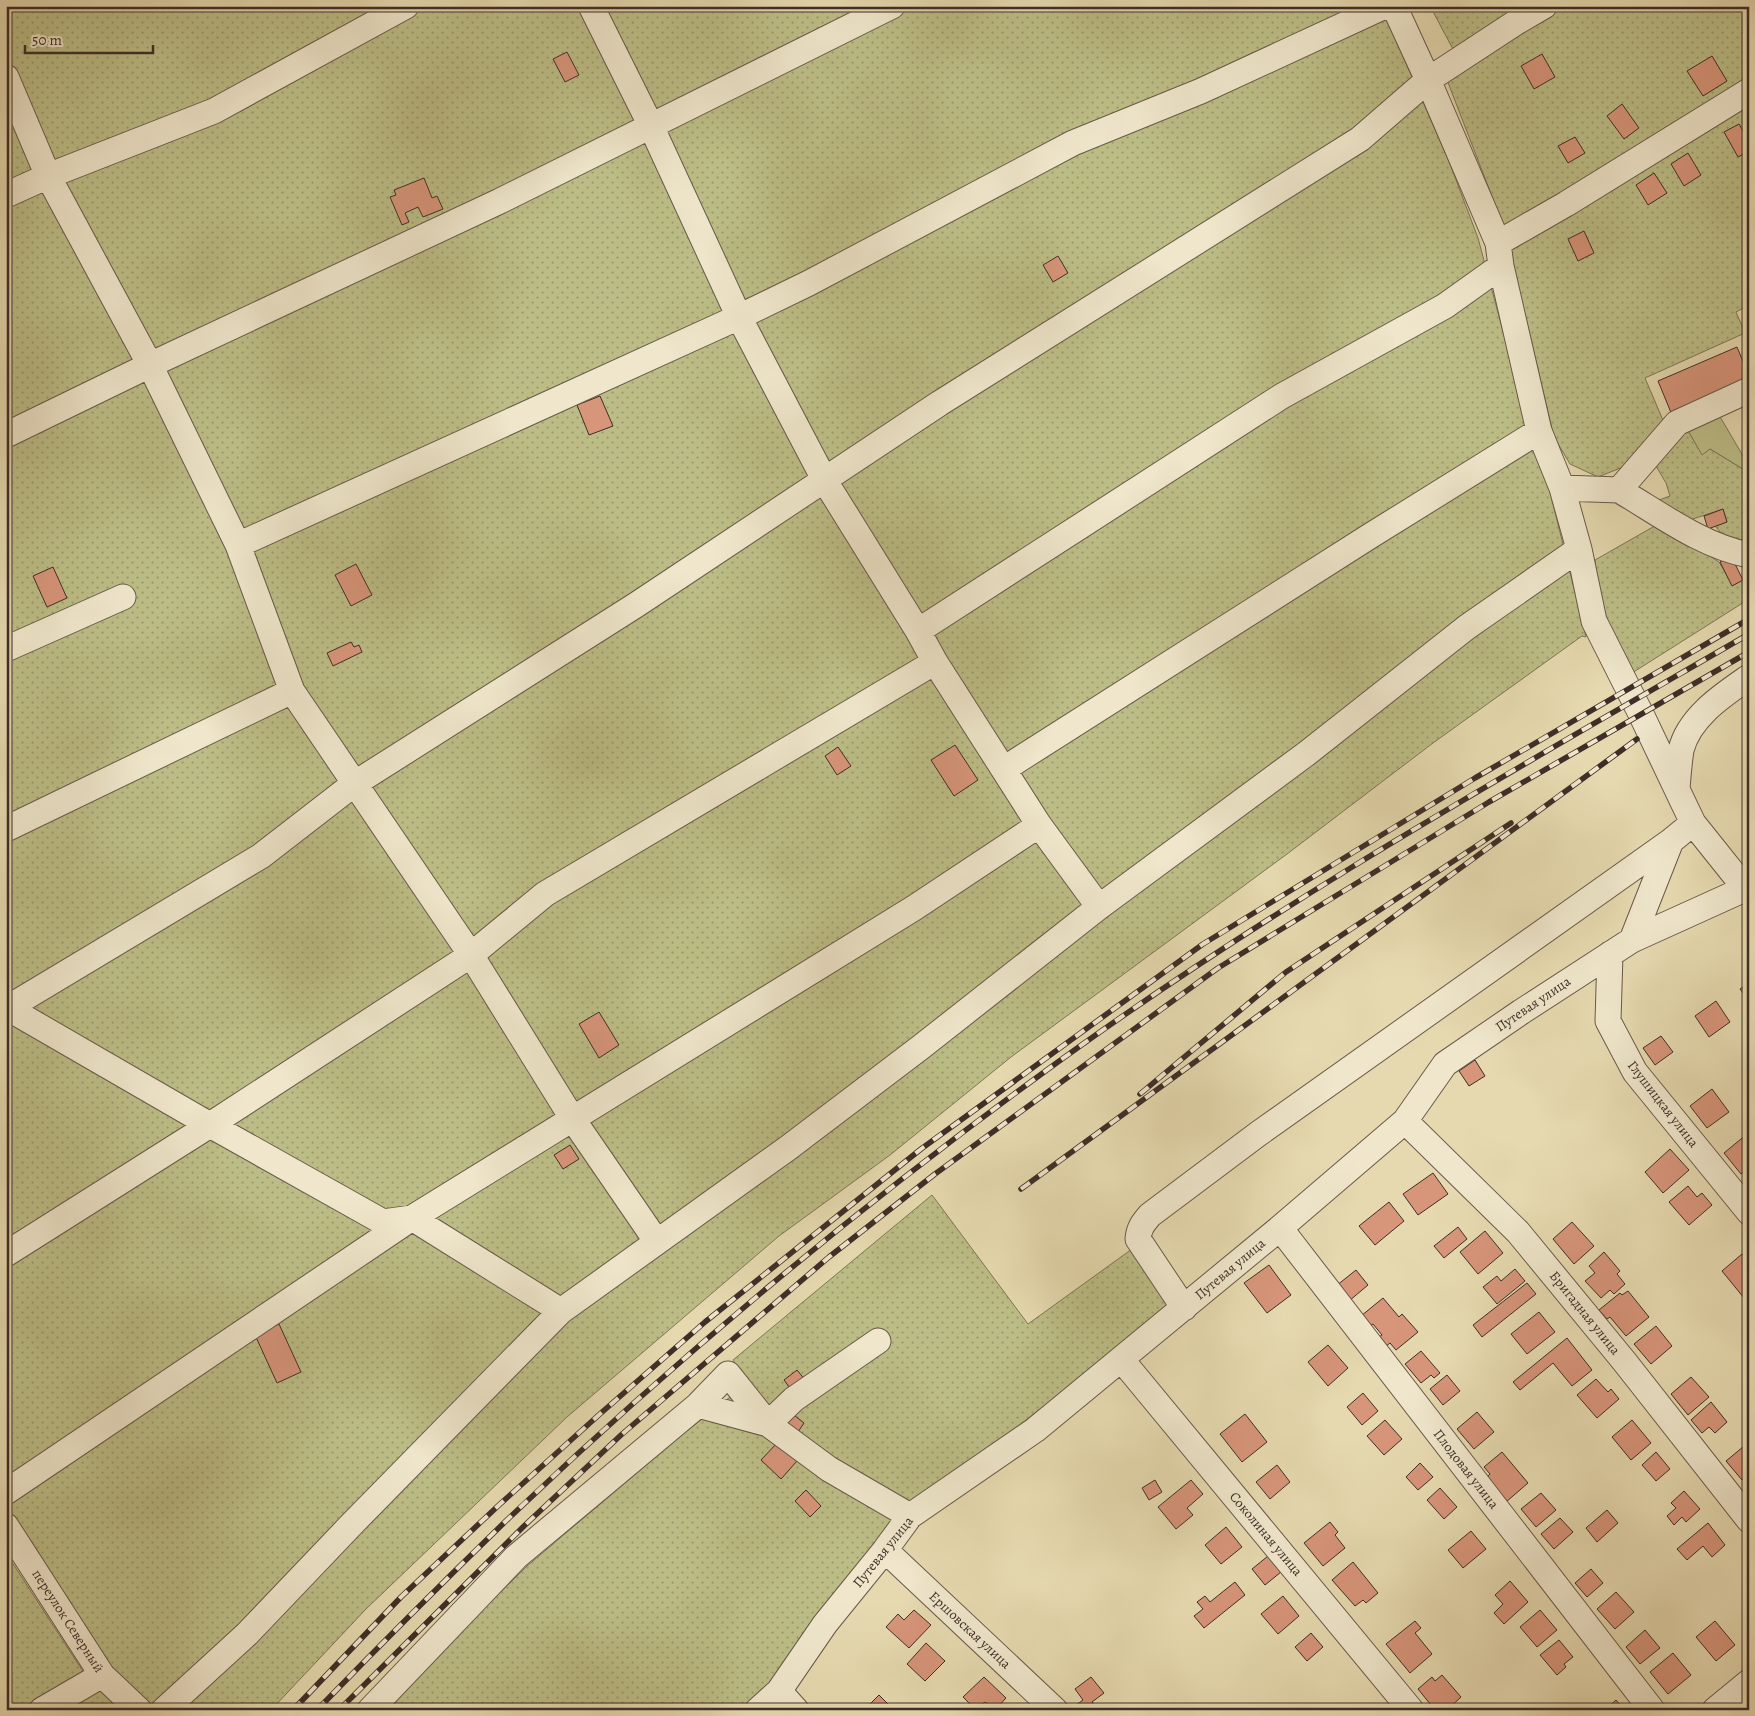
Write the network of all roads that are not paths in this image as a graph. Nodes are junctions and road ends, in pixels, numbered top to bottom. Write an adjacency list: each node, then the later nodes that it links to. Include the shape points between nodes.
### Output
1 (406, 6): 11 (street, via 214,111)
2 (591, 6): 10 (street)
3 (892, 6): 10 (street)
4 (1385, 6): 14 (street, via 1201,91 1073,143)
5 (1394, 6): 8 (street)
6 (1544, 6): 8 (street)
7 (6, 78): 11 (street)
8 (1428, 80): 13 (street); 19 (street, via 1360,139 940,403)
9 (1749, 91): 13 (street, via 1566,204)
10 (651, 126): 14 (street); 15 (street, via 500,202)
11 (48, 176): 12 (street); 15 (street)
12 (6, 195)
13 (1499, 255): 17 (street); 26 (street, via 1445,306 1282,396)
14 (739, 317): 19 (street); 22 (street)
15 (150, 365): 18 (street); 22 (street)
16 (1749, 390): 21 (street, via 1676,422)
17 (1539, 431): 20 (street); 31 (street)
18 (6, 435)
19 (824, 481): 26 (street); 32 (street)
20 (1562, 488): 21 (street); 23 (street)
21 (1619, 490): 24 (street, via 1696,526 1704,541)
22 (238, 545): 30 (street)
23 (1580, 549): 33 (street, via 1594,621); 39 (street, via 1467,627 1306,754)
24 (1749, 555)
25 (123, 597): 27 (street)
26 (918, 631): 28 (street)
27 (6, 649)
28 (935, 662): 31 (street); 42 (street, via 545,894)
29 (1749, 677): 33 (street, via 1702,714 1688,731)
30 (292, 691): 32 (street); 36 (street)
31 (1004, 770): 35 (street)
32 (354, 784): 42 (street); 43 (street, via 261,856)
33 (1677, 789): 34 (street)
34 (1693, 823): 37 (street); 38 (street)
35 (1039, 825): 39 (street); 44 (street, via 914,908)
36 (6, 829)
37 (1671, 841): 40 (street); 52 (street, via 1266,1128 1150,1215 1139,1230 1138,1239)
38 (1748, 889): 40 (street, Путевая улица)
39 (1099, 907): 50 (street, via 788,1148)
40 (1632, 940): 41 (street, Путевая улица)
41 (1610, 954): 45 (street, Путевая улица, via 1445,1064); 47 (street, Глушицкая улица, via 1608,1021 1635,1072)
42 (471, 955): 44 (street); 46 (street)
43 (7, 1008): 46 (street)
44 (572, 1118): 48 (street); 50 (street)
45 (1405, 1121): 49 (street, Путевая улица); 60 (street, Бригадная улица, via 1518,1232)
46 (210, 1125): 48 (street, via 383,1222); 51 (street)
47 (1749, 1212)
48 (412, 1218): 53 (street); 58 (street)
49 (1280, 1228): 52 (street, Путевая улица); 74 (street, Плодовая улица)
50 (657, 1242): 53 (street)
51 (6, 1254)
52 (1184, 1308): 55 (street, Путевая улица)
53 (561, 1310): 68 (street, via 247,1634)
54 (878, 1341): 57 (street, via 794,1399)
55 (1121, 1359): 59 (street, Путевая улица, via 1035,1430); 73 (street, Соколиная улица)
56 (698, 1405): 57 (street); 57 (street, via 728,1374); 69 (street, via 516,1557)
57 (768, 1424): 59 (street, via 829,1469)
58 (6, 1492)
59 (910, 1516): 62 (street, Путевая улица)
60 (1749, 1520)
61 (6, 1526): 63 (street, переулок Северный)
62 (885, 1550): 65 (street, Путевая улица, via 825,1624); 72 (street, Ершовская улица)
63 (102, 1675): 66 (street); 67 (street, переулок Северный)
64 (1749, 1682): 75 (street)
65 (778, 1690): 70 (street, Путевая улица); 71 (street)
66 (42, 1710)
67 (139, 1710)
68 (164, 1710)
69 (370, 1710)
70 (758, 1710)
71 (796, 1710)
72 (1054, 1710)
73 (1411, 1710)
74 (1652, 1710)
75 (1715, 1710)

